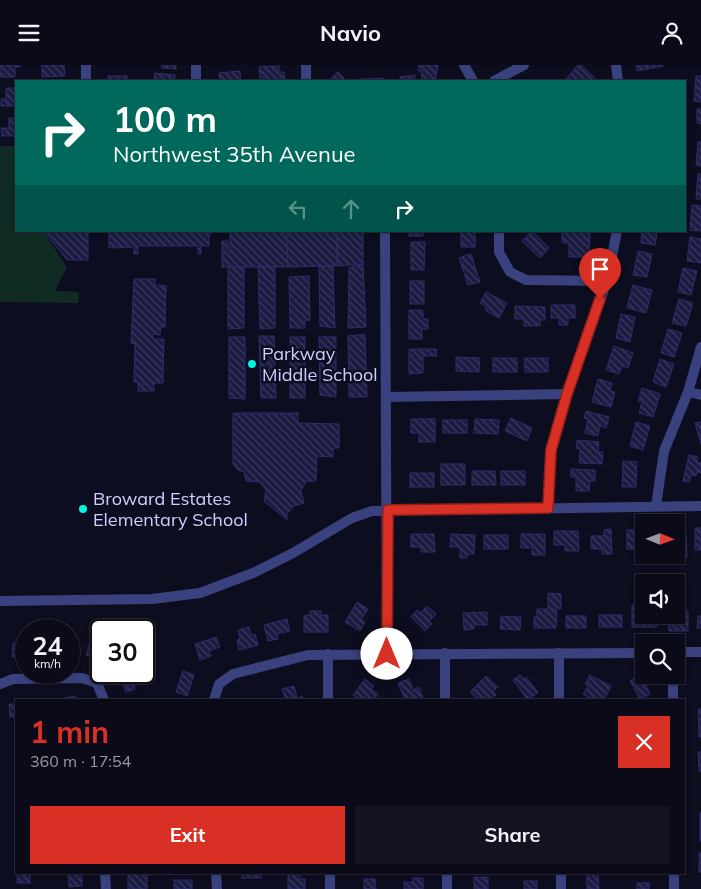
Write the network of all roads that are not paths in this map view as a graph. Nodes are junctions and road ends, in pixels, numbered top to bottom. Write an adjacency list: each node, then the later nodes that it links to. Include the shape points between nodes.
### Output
1 (86, 65): 7 (street)
2 (196, 65): 8 (street)
3 (306, 65): 9 (street)
4 (464, 65): 10 (street)
5 (524, 65): 11 (street)
6 (616, 65): 12 (street)
7 (86, 80)
8 (196, 80)
9 (306, 80)
10 (472, 80)
11 (496, 80)
12 (618, 80)
13 (385, 232): 21 (street)
14 (499, 232): 16 (street, via 499,252 510,271 526,280)
15 (617, 232): 16 (street)
16 (607, 281): 19 (street)
17 (701, 347): 18 (street)
18 (688, 392): 20 (street); 22 (street, via 664,451)
19 (567, 394): 21 (street); 24 (street, via 551,450)
20 (701, 395)
21 (387, 397): 25 (street)
22 (656, 506): 23 (street); 24 (street)
23 (701, 506)
24 (548, 508): 25 (street)
25 (388, 510): 26 (street, via 352,518 253,573 200,593 152,599); 33 (street)
26 (0, 601)
27 (685, 652): 28 (street)
28 (701, 652)
29 (445, 653): 30 (street); 33 (street); 39 (street)
30 (559, 653): 31 (street); 40 (street)
31 (635, 653)
32 (328, 654): 33 (street); 37 (street, via 308,655 233,674 219,684); 38 (street)
33 (387, 654)
34 (0, 684): 36 (street, via 13,679 82,678 98,683)
35 (673, 684): 41 (street)
36 (104, 699)
37 (214, 699)
38 (328, 699)
39 (445, 699)
40 (560, 699)
41 (673, 699)
42 (105, 874): 48 (street)
43 (216, 874): 49 (street)
44 (330, 874): 50 (street)
45 (447, 874): 51 (street)
46 (561, 874): 52 (street)
47 (674, 874): 53 (street)
48 (106, 889)
49 (217, 889)
50 (330, 889)
51 (447, 889)
52 (561, 889)
53 (674, 889)

